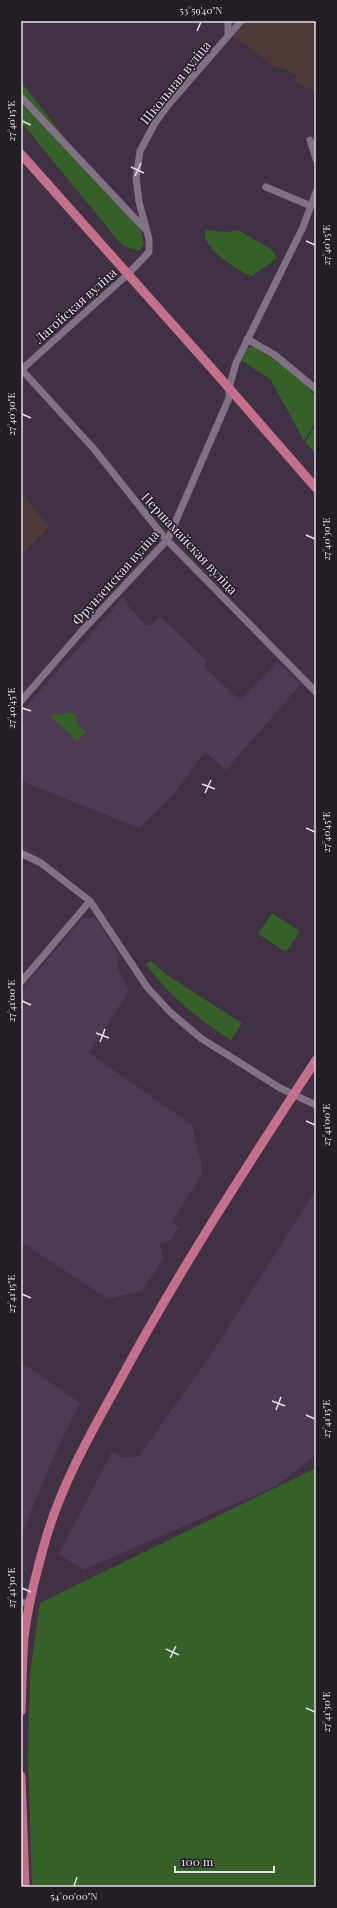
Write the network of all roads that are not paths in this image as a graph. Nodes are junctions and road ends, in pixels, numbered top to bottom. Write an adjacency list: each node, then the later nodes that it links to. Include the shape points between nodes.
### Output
1 (228, 21): 3 (street, Школьная вуліца)
2 (241, 21): 3 (street)
3 (228, 36): 11 (street, Школьная вуліца, via 169,104 140,151 136,178 138,202)
4 (21, 97): 11 (street)
5 (310, 140): 7 (street)
6 (21, 154): 12 (main road)
7 (316, 159)
8 (266, 187): 10 (street)
9 (316, 192): 10 (street)
10 (311, 206): 13 (street)
11 (146, 229): 12 (street, Школьная вуліца, via 150,244 149,252)
12 (127, 275): 14 (street, Лагойская вуліца); 15 (main road)
13 (247, 338): 15 (street); 16 (street, via 275,355)
14 (21, 370): 18 (street, Першамайская вуліца, via 94,449)
15 (229, 388): 17 (main road); 18 (street, Фрунзенская вуліца, via 230,398)
16 (316, 389)
17 (316, 488)
18 (168, 539): 19 (street, Першамайская вуліца); 20 (street, Фрунзенская вуліца, via 80,633)
19 (316, 692)
20 (21, 701)
21 (21, 853): 22 (street, via 41,863)
22 (90, 901): 23 (street); 25 (street, via 147,987 171,1013 202,1039 280,1088)
23 (21, 982)
24 (316, 1060): 25 (main road)
25 (294, 1094): 26 (street); 27 (main road, via 165,1299 94,1428 57,1508)
26 (316, 1105)
27 (25, 1603): 28 (main road)
28 (21, 1711)
29 (21, 1776): 30 (main road)
30 (25, 1887)

